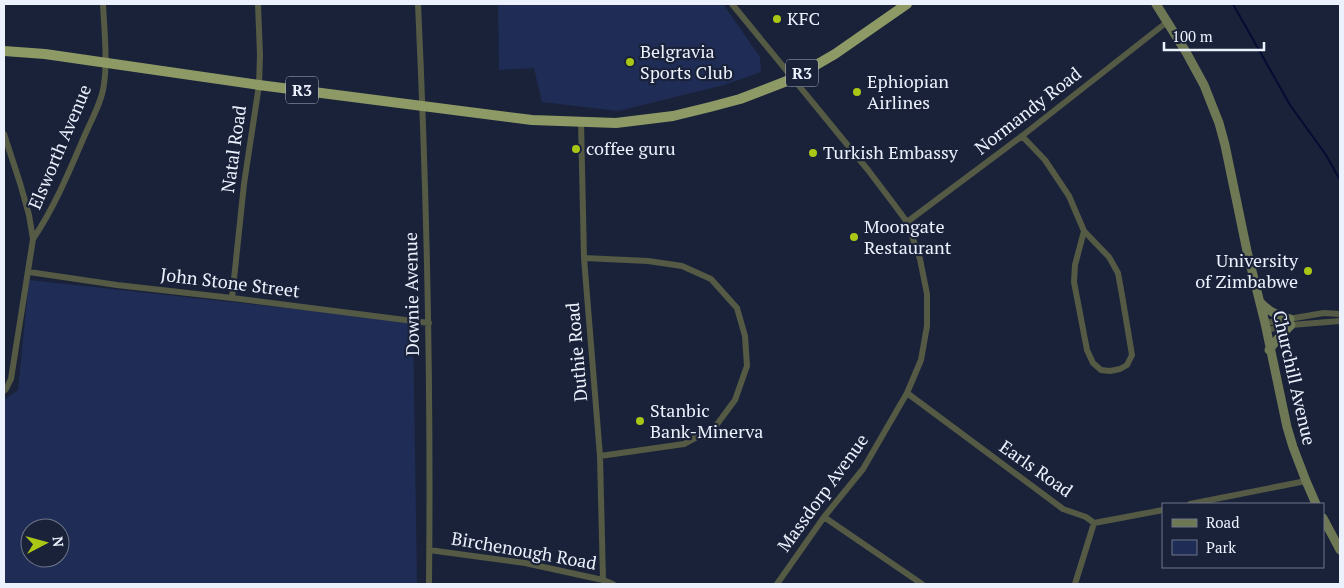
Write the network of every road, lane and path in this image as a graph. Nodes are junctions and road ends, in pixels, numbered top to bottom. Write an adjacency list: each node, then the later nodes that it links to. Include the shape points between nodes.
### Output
1 (103, 4): 9 (street, Elsworth Avenue)
2 (258, 4): 11 (street, Natal Road)
3 (418, 4): 12 (street, Downie Avenue)
4 (732, 4): 10 (street, Massdorp Avenue)
5 (907, 4): 10 (highway, R3, via 835,54)
6 (1156, 4): 7 (main road, Churchill Avenue)
7 (1167, 22): 15 (street, Normandy Road); 22 (main road, Churchill Avenue, via 1204,86 1220,124)
8 (4, 51): 9 (highway, R3)
9 (105, 62): 11 (highway, R3); 18 (street, Elsworth Avenue, via 104,86 94,116 48,216)
10 (792, 78): 13 (highway, R3, via 740,99 673,116 616,123); 16 (street, Massdorp Avenue)
11 (258, 85): 12 (highway, R3); 21 (street, Natal Road)
12 (423, 106): 13 (highway, R3, via 532,120); 26 (street, Downie Avenue)
13 (581, 122): 19 (street, Duthie Road)
14 (4, 134): 18 (street, via 27,207)
15 (1022, 136): 16 (street, Normandy Road); 17 (street, via 1045,160 1069,196)
16 (907, 222): 30 (street, Massdorp Avenue, via 920,259 927,294 927,326 922,360)
17 (1084, 231): 17 (street, via 1109,257 1118,273 1132,355 1127,365 1120,369 1101,370 1093,363 1087,350 1074,282)
18 (33, 240): 20 (street)
19 (584, 258): 31 (street, Duthie Road); 31 (street, via 682,266 711,279 737,308 745,336 747,366 735,400 715,427 684,444)
20 (29, 272): 21 (street, John Stone Street); 29 (street, via 11,379)
21 (232, 298): 26 (street, John Stone Street)
22 (1259, 300): 25 (main road, via 1275,315); 27 (main road, Churchill Avenue)
23 (1340, 314): 25 (street, via 1324,313)
24 (1340, 321): 25 (street)
25 (1290, 322): 27 (street); 28 (main road)
26 (429, 323): 39 (street, Downie Avenue)
27 (1265, 326): 28 (main road, Churchill Avenue)
28 (1270, 350): 32 (main road, Churchill Avenue, via 1287,427)
29 (4, 391)
30 (907, 393): 36 (street, Massdorp Avenue, via 863,470); 38 (street, Earls Road, via 1064,508)
31 (600, 456): 41 (street, Duthie Road)
32 (1306, 482): 33 (street); 34 (main road, Churchill Avenue)
33 (1195, 503)
34 (1316, 503)
35 (1162, 510): 38 (street)
36 (824, 517): 44 (street, Massdorp Avenue); 45 (street)
37 (1324, 520): 40 (main road)
38 (1094, 523): 46 (street)
39 (429, 550): 41 (street, Birchenough Road, via 525,563); 42 (street, Downie Avenue)
40 (1340, 550)
41 (603, 580): 43 (street, Birchenough Road)
42 (429, 584)
43 (613, 584)
44 (776, 584)
45 (922, 584)
46 (1075, 584)

